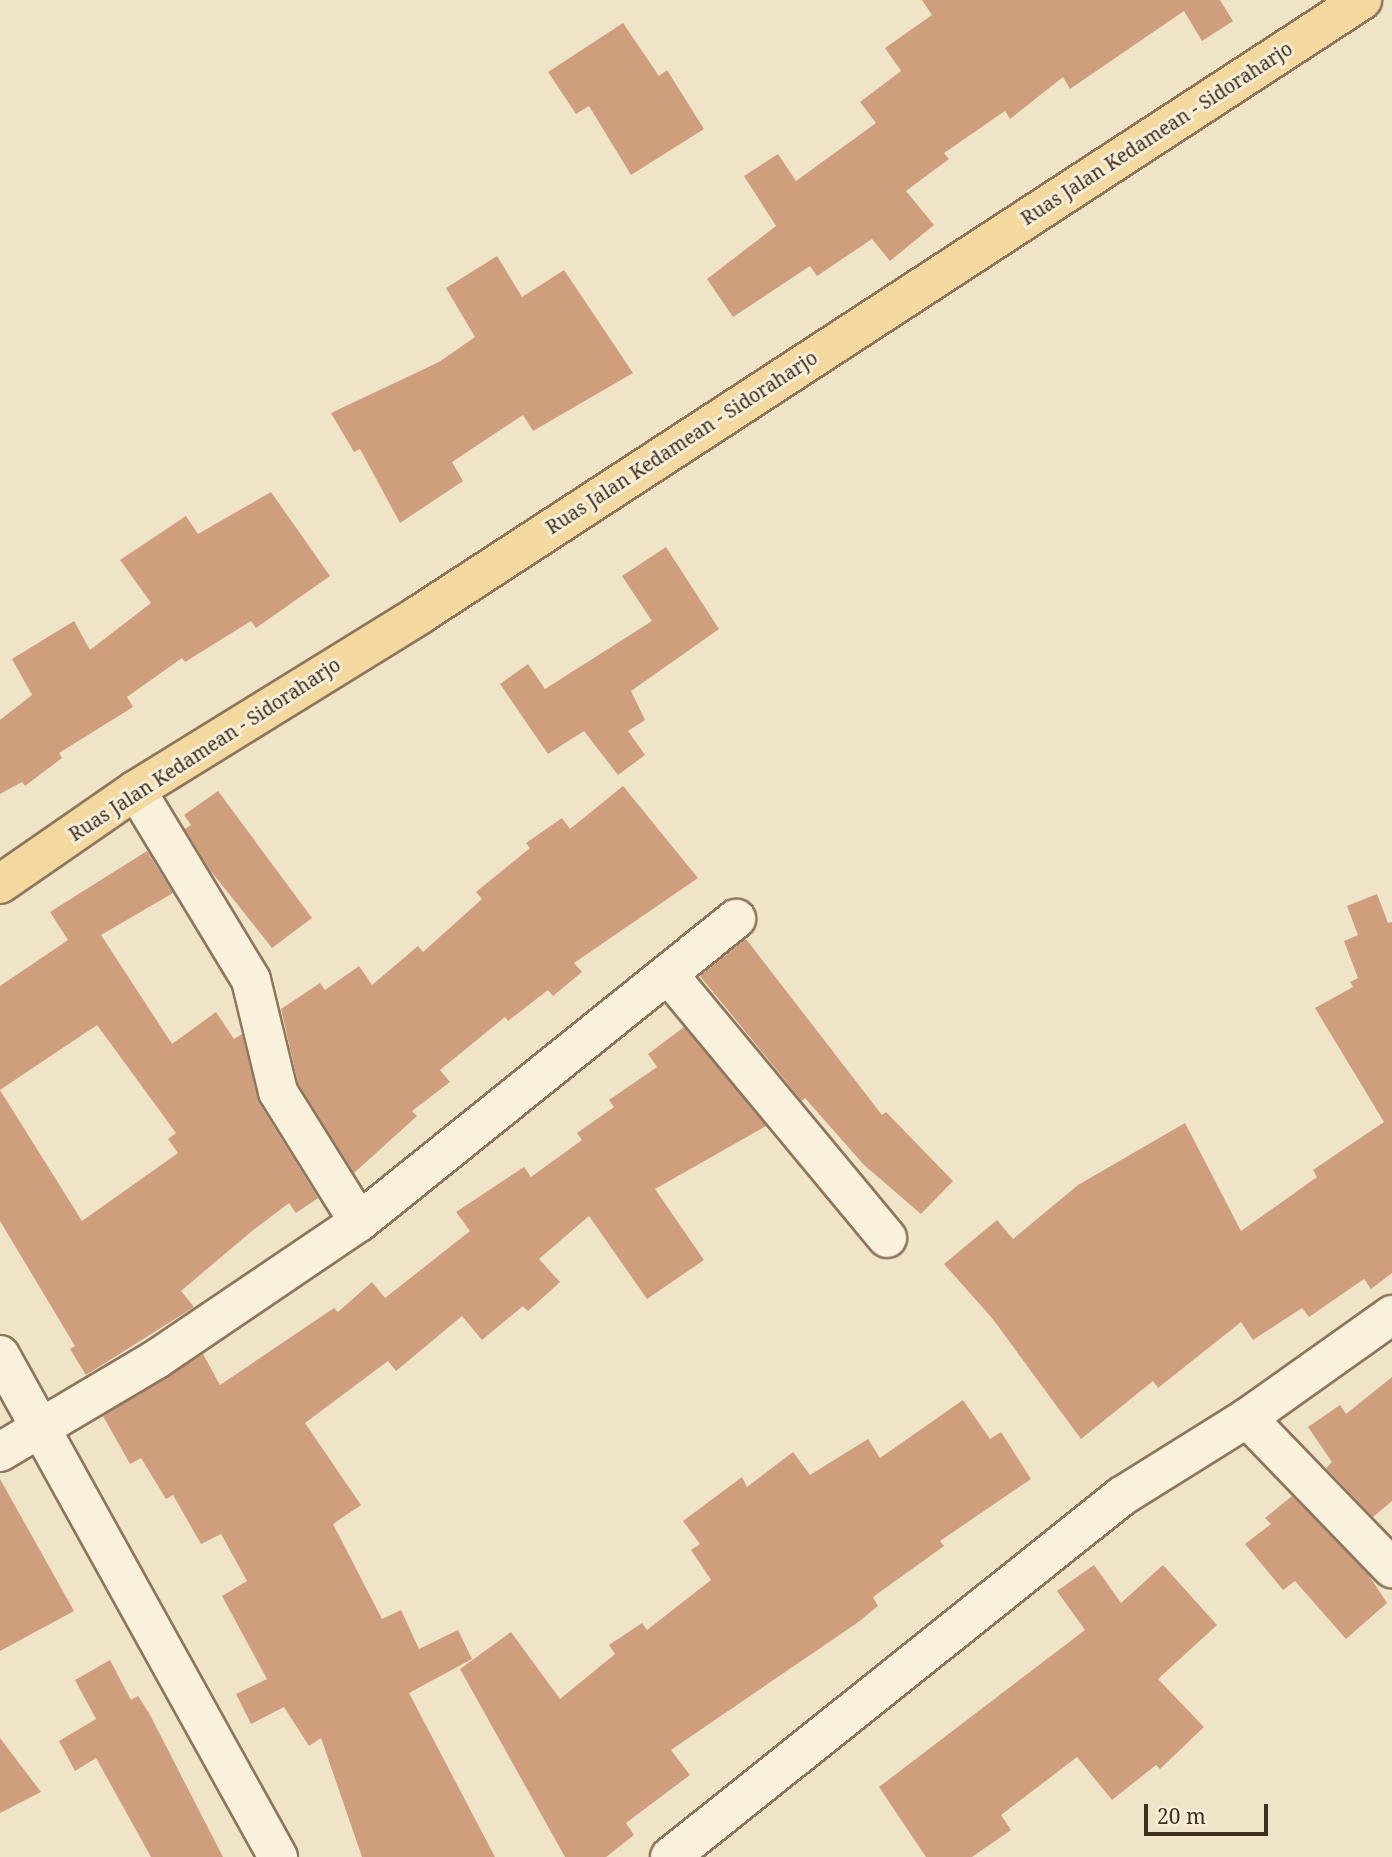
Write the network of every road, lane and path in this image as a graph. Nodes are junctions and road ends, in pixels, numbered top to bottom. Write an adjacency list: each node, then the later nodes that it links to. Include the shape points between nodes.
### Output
1 (1362, 0): 2 (main road, Ruas Jalan Kedamean - Sidoraharjo, via 419,615)
2 (136, 790): 3 (main road, Ruas Jalan Kedamean - Sidoraharjo); 6 (street, via 251,980 278,1092)
3 (0, 884)
4 (736, 919): 5 (street)
5 (668, 974): 6 (street); 7 (street)
6 (359, 1222): 11 (street, via 158,1357)
7 (887, 1238)
8 (1392, 1315): 10 (street)
9 (0, 1354): 11 (street)
10 (1247, 1418): 13 (street); 15 (street, via 1122,1496)
11 (39, 1426): 12 (street); 14 (street)
12 (0, 1452)
13 (1392, 1568)
14 (278, 1857)
15 (670, 1857)

